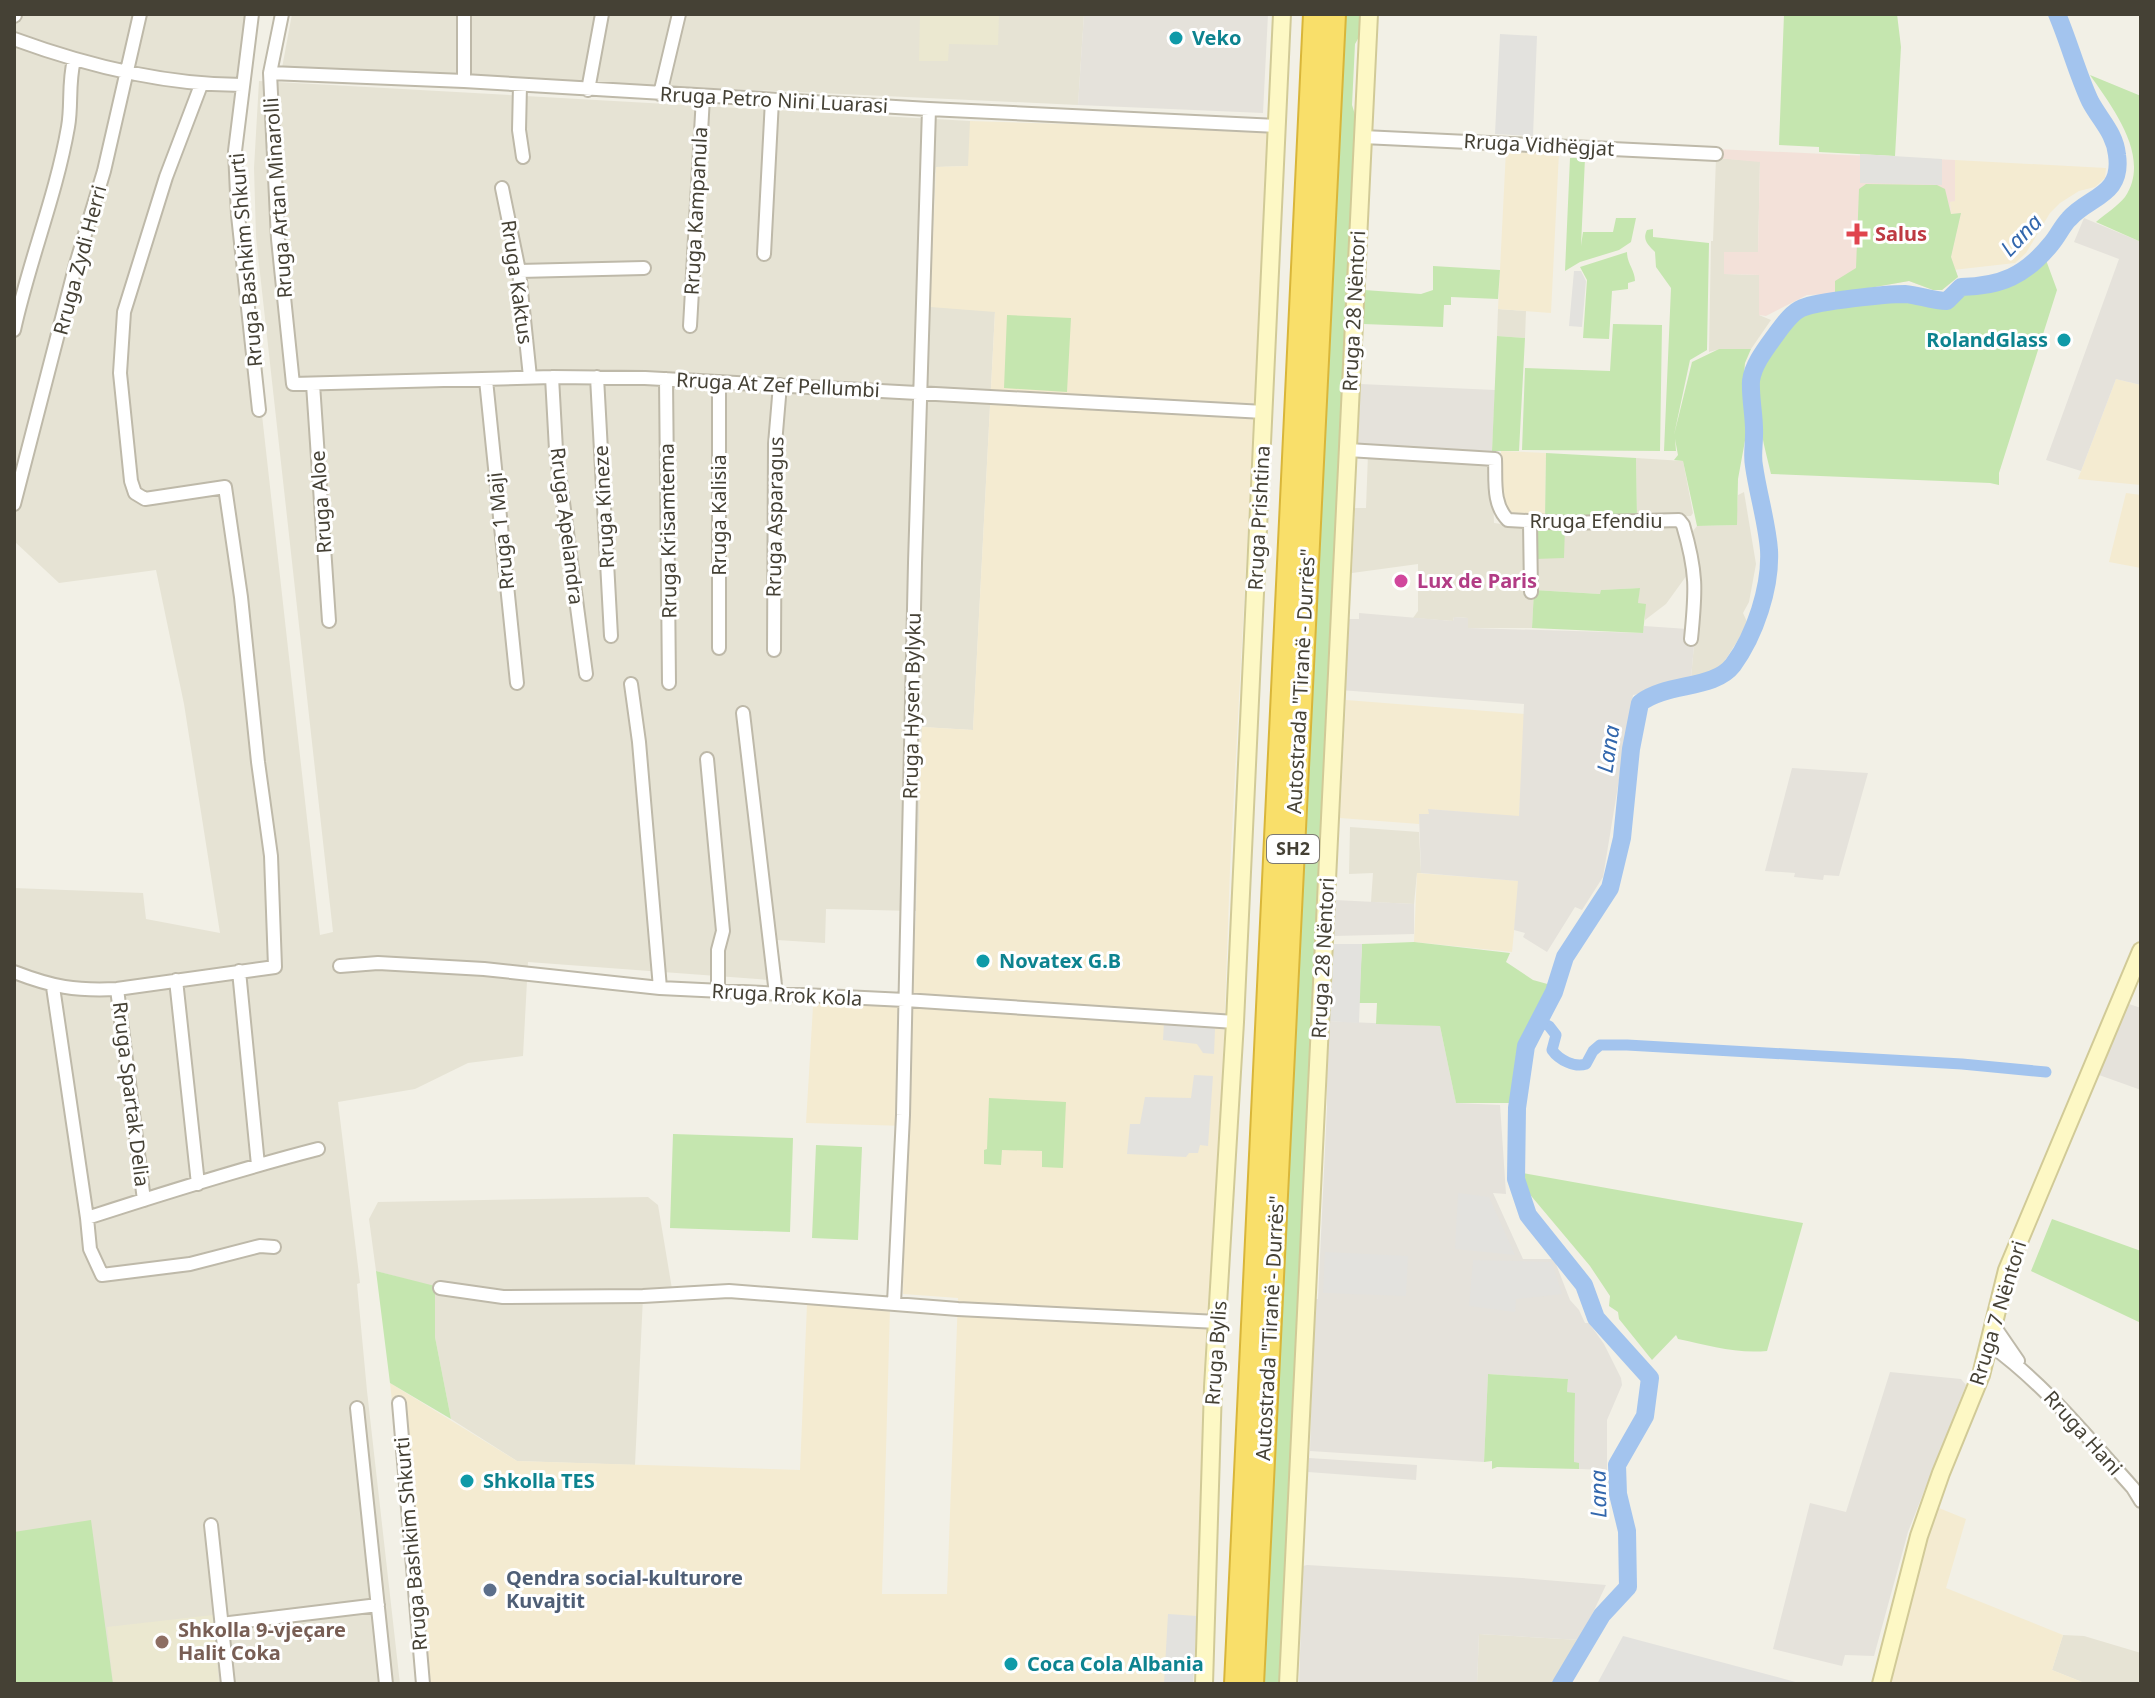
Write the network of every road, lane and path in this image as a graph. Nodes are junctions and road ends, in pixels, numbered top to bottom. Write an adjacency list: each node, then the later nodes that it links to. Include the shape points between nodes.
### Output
1 (140, 14): 13 (street, Rruga Zydi Herri)
2 (252, 14): 17 (street, Rruga Bashkim Shkurti)
3 (282, 14): 14 (street, Rruga Artan Minarolli)
4 (464, 14): 15 (street)
5 (602, 14): 19 (street)
6 (679, 14): 20 (street)
7 (1282, 14): 24 (main road, Rruga Prishtina)
8 (1315, 14): 95 (highway, Autostrada "Tiranë - Durrës" / SH2)
9 (1334, 14): 96 (highway, Autostrada "Tiranë - Durrës" / SH2)
10 (1369, 14): 25 (main road, Rruga 28 Nëntori)
11 (14, 39): 12 (street)
12 (74, 60): 13 (street); 33 (street, via 69,124)
13 (126, 70): 16 (street); 47 (street, Rruga Zydi Herri)
14 (270, 73): 15 (street, Rruga Petro Nini Luarasi); 40 (street, Rruga Artan Minarolli, via 278,239)
15 (464, 81): 18 (street, Rruga Petro Nini Luarasi)
16 (201, 85): 17 (street); 63 (street, via 124,312 120,373 135,493 145,499 225,487 271,856 275,967)
17 (242, 85): 44 (street, Rruga Bashkim Shkurti, via 237,190)
18 (520, 85): 19 (street, Rruga Petro Nini Luarasi); 27 (street)
19 (588, 90): 20 (street, Rruga Petro Nini Luarasi)
20 (660, 94): 21 (street, Rruga Petro Nini Luarasi)
21 (703, 97): 22 (street, Rruga Petro Nini Luarasi); 32 (street, Rruga Kampanula)
22 (772, 100): 23 (street, Rruga Petro Nini Luarasi); 29 (street)
23 (929, 109): 24 (street, Rruga Petro Nini Luarasi); 43 (street, Rruga Hysen Bylyku)
24 (1278, 126): 45 (main road, Rruga Prishtina)
25 (1363, 137): 26 (street, Rruga Vidhëgjat); 46 (main road, Rruga 28 Nëntori)
26 (1716, 154)
27 (523, 157)
28 (502, 188): 31 (street, Rruga Kaktus)
29 (764, 254)
30 (644, 268): 31 (street)
31 (519, 271): 34 (street, Rruga Kaktus)
32 (690, 326)
33 (14, 330)
34 (530, 377): 35 (street, Rruga At Zef Pellumbi); 38 (street, Rruga At Zef Pellumbi)
35 (552, 377): 36 (street, Rruga At Zef Pellumbi); 55 (street, Rruga Apelandra, via 556,450)
36 (597, 377): 37 (street, Rruga At Zef Pellumbi); 51 (street, Rruga Kineze)
37 (666, 379): 39 (street, Rruga At Zef Pellumbi); 57 (street, Rruga Krisamtema)
38 (486, 380): 41 (street, Rruga At Zef Pellumbi); 56 (street, Rruga 1 Maji)
39 (719, 382): 42 (street, Rruga At Zef Pellumbi); 53 (street, Rruga Kalisia)
40 (293, 384): 41 (street, Rruga At Zef Pellumbi)
41 (313, 384): 50 (street, Rruga Aloe)
42 (780, 385): 43 (street, Rruga At Zef Pellumbi); 54 (street, Rruga Asparagus)
43 (920, 392): 45 (street, Rruga At Zef Pellumbi); 71 (street, Rruga Hysen Bylyku)
44 (259, 410)
45 (1264, 412): 72 (main road, Rruga Prishtina)
46 (1348, 450): 48 (street, Rruga Efendiu, via 1495,459 1498,509 1508,520); 97 (main road, Rruga 28 Nëntori)
47 (14, 504)
48 (1530, 522): 49 (street); 52 (street, Rruga Efendiu, via 1679,520 1696,572)
49 (1531, 592)
50 (329, 621)
51 (611, 636)
52 (1691, 639)
53 (719, 648)
54 (774, 650)
55 (586, 674)
56 (517, 683)
57 (669, 683)
58 (631, 684): 67 (street)
59 (743, 713): 70 (street)
60 (707, 759): 69 (street, via 723,931)
61 (2141, 951): 82 (main road, Rruga 7 Nëntori, via 2007,1270)
62 (340, 966): 67 (street, Rruga Rrok Kola, via 484,969)
63 (239, 971): 65 (street); 74 (street)
64 (14, 972): 66 (street)
65 (176, 980): 68 (street); 75 (street)
66 (53, 987): 68 (street); 77 (street)
67 (660, 988): 69 (street, Rruga Rrok Kola)
68 (117, 989): 76 (street, Rruga Spartak Delia)
69 (718, 991): 70 (street, Rruga Rrok Kola)
70 (776, 994): 71 (street, Rruga Rrok Kola)
71 (905, 1000): 72 (street, Rruga Rrok Kola); 80 (street, Rruga Hysen Bylyku)
72 (1235, 1022): 81 (main road, Rruga Bylis)
73 (318, 1149): 74 (street)
74 (258, 1165): 75 (street)
75 (198, 1184): 76 (street)
76 (144, 1200): 77 (street)
77 (87, 1218): 78 (street, via 90,1249 102,1275)
78 (274, 1247)
79 (440, 1288): 80 (street, via 503,1297 729,1291)
80 (894, 1303): 81 (street)
81 (1218, 1322): 94 (main road, Rruga Bylis)
82 (1994, 1326): 83 (main road, Rruga 7 Nëntori); 84 (street, Rruga Hani)
83 (1989, 1344): 84 (street, Rruga Hani); 98 (main road, Rruga 7 Nëntori, via 1919,1536)
84 (2021, 1367): 87 (street, Rruga Hani)
85 (399, 1403): 93 (street, Rruga Bashkim Shkurti)
86 (357, 1408): 89 (street)
87 (2141, 1501)
88 (211, 1525): 90 (street)
89 (378, 1605): 90 (street); 92 (street)
90 (221, 1624): 91 (street)
91 (228, 1684)
92 (386, 1684)
93 (423, 1684)
94 (1204, 1684)
95 (1236, 1684)
96 (1252, 1684)
97 (1288, 1684)
98 (1881, 1684)

